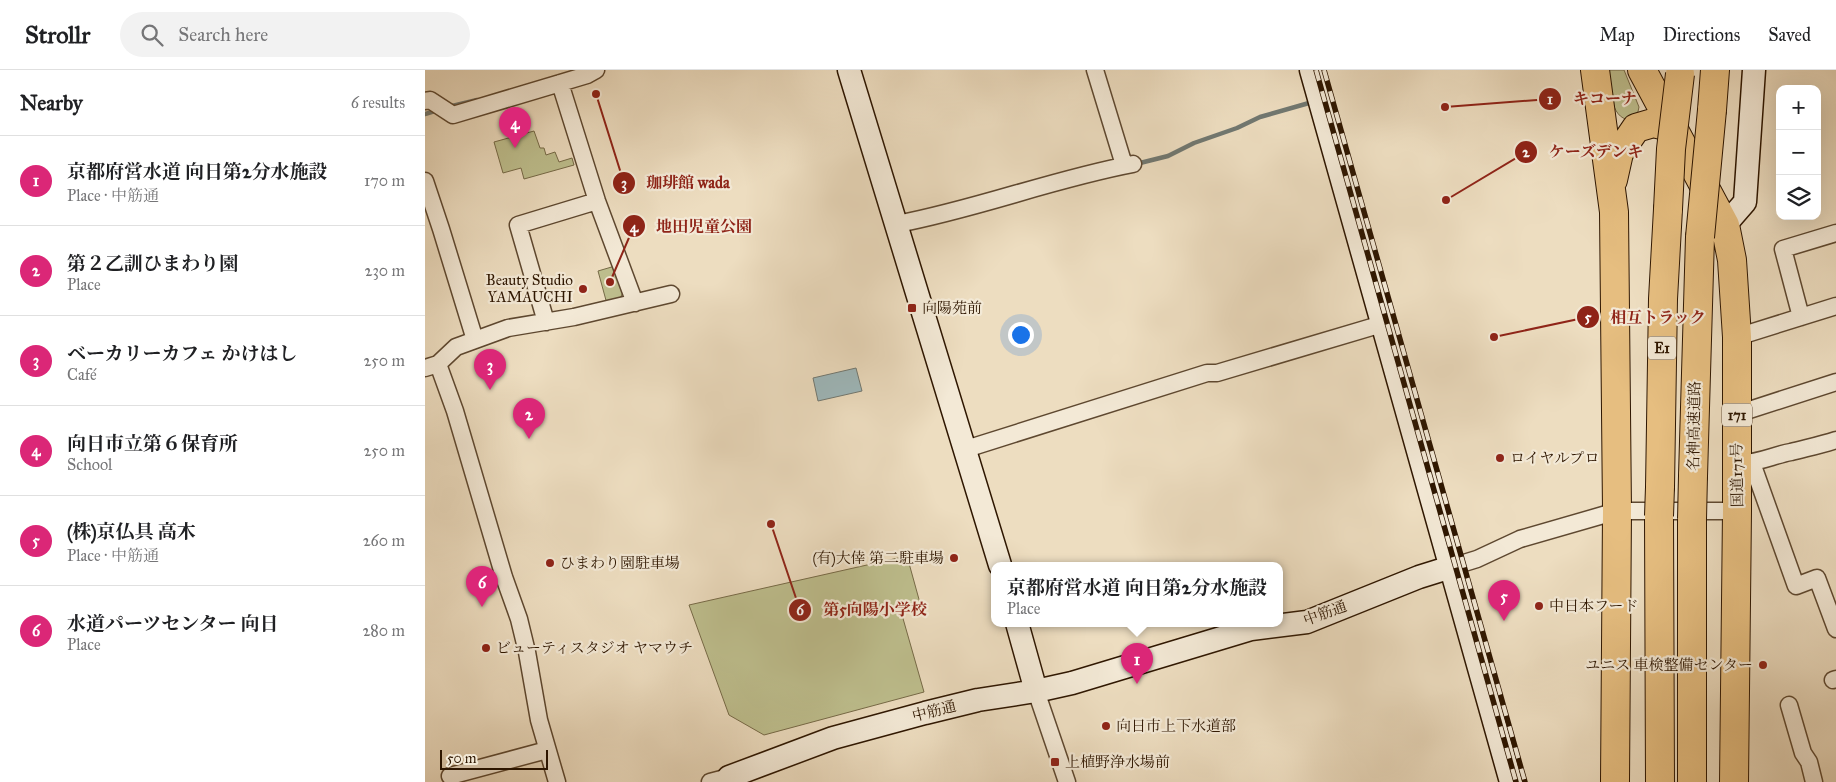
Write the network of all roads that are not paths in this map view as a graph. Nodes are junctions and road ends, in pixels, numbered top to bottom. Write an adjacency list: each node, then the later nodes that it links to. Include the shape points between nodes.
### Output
1 (849, 70): 16 (street)
2 (1095, 70): 16 (street, via 1128,164 1023,190 931,218)
3 (1311, 70): 24 (street)
4 (1595, 70): 14 (highway)
5 (1642, 70): 12 (highway, 国道171号 / 171)
6 (1715, 70): 51 (highway, 名神高速道路 / E1, bridge, via 1700,237 1692,519)
7 (1754, 70): 17 (street, via 1745,202)
8 (593, 72): 10 (street)
9 (1680, 72): 50 (highway, E1, bridge, via 1671,149 1663,299 1659,516)
10 (560, 83): 11 (street, via 453,115); 15 (street)
11 (437, 106)
12 (1673, 128): 14 (highway, via 1653,123 1636,128 1619,153); 17 (highway, 国道171号 / 171)
13 (425, 181): 26 (street)
14 (1611, 189): 33 (highway, via 1614,212)
15 (597, 201): 20 (street); 23 (street, via 518,225)
16 (897, 224): 31 (street, via 927,330)
17 (1725, 225): 25 (highway, 国道171号 / 171, via 1732,260)
18 (1836, 233): 22 (street, via 1783,249)
19 (671, 294): 20 (street)
20 (635, 303): 23 (street)
21 (1836, 306): 22 (street)
22 (1801, 317): 25 (street)
23 (546, 322): 26 (street, via 508,328)
24 (1382, 324): 31 (street, via 1217,373 1207,373); 36 (street)
25 (1737, 337): 29 (highway, 国道171号 / 171)
26 (475, 340): 27 (street, via 456,347)
27 (432, 366): 43 (street, via 460,429 519,619)
28 (1836, 382): 29 (street)
29 (1737, 414): 32 (highway, 国道171号 / 171)
30 (1836, 440): 32 (street)
31 (966, 448): 35 (street)
32 (1744, 463): 34 (highway, 国道171号 / 171); 40 (street, via 1796,586 1817,578)
33 (1617, 511): 34 (street, 中筋通); 36 (street, 中筋通, via 1520,539); 49 (highway)
34 (1737, 511): 52 (highway, 国道171号 / 171)
35 (999, 562)
36 (1451, 567): 37 (street, 中筋通, via 1307,622); 48 (street)
37 (1283, 625)
38 (1018, 627): 41 (street)
39 (1267, 627): 41 (street, 中筋通)
40 (1836, 629)
41 (1037, 691): 45 (street, 中筋通, via 978,700 833,738); 47 (street)
42 (1789, 705): 53 (street)
43 (547, 750): 44 (street); 46 (street)
44 (450, 776)
45 (720, 780)
46 (557, 782)
47 (1067, 782)
48 (1511, 782)
49 (1615, 782)
50 (1660, 782)
51 (1692, 782)
52 (1734, 782)
53 (1814, 782)

